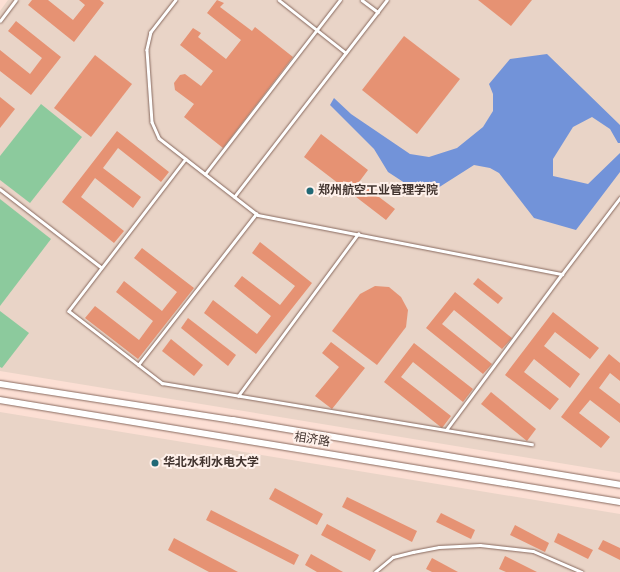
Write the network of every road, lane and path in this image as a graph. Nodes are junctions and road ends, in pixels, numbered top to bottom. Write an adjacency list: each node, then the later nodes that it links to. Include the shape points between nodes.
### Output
1 (16, 0): 8 (lane)
2 (176, 0): 11 (lane, via 151,32 147,50 152,122 159,138)
3 (279, 0): 9 (lane)
4 (340, 0): 9 (lane)
5 (362, 0): 7 (lane)
6 (388, 0): 7 (lane)
7 (378, 12): 10 (lane)
8 (0, 21)
9 (317, 30): 10 (lane); 12 (lane)
10 (346, 53): 14 (lane)
11 (186, 159): 12 (lane); 18 (lane)
12 (205, 174): 14 (lane)
13 (0, 189): 18 (lane)
14 (234, 197): 16 (lane)
15 (620, 198): 19 (lane)
16 (256, 214): 17 (lane); 20 (lane)
17 (358, 234): 19 (lane); 22 (lane)
18 (101, 267): 20 (lane, via 69,311)
19 (562, 274): 24 (lane)
20 (138, 365): 22 (lane, via 162,383)
21 (0, 384): 26 (street, 相济路)
22 (238, 396): 24 (lane)
23 (0, 400): 27 (street, 相济路)
24 (446, 430): 25 (lane)
25 (532, 444)
26 (620, 485)
27 (620, 502)
28 (375, 572): 29 (lane, via 393,557 439,547 480,545 533,551)
29 (582, 572)

